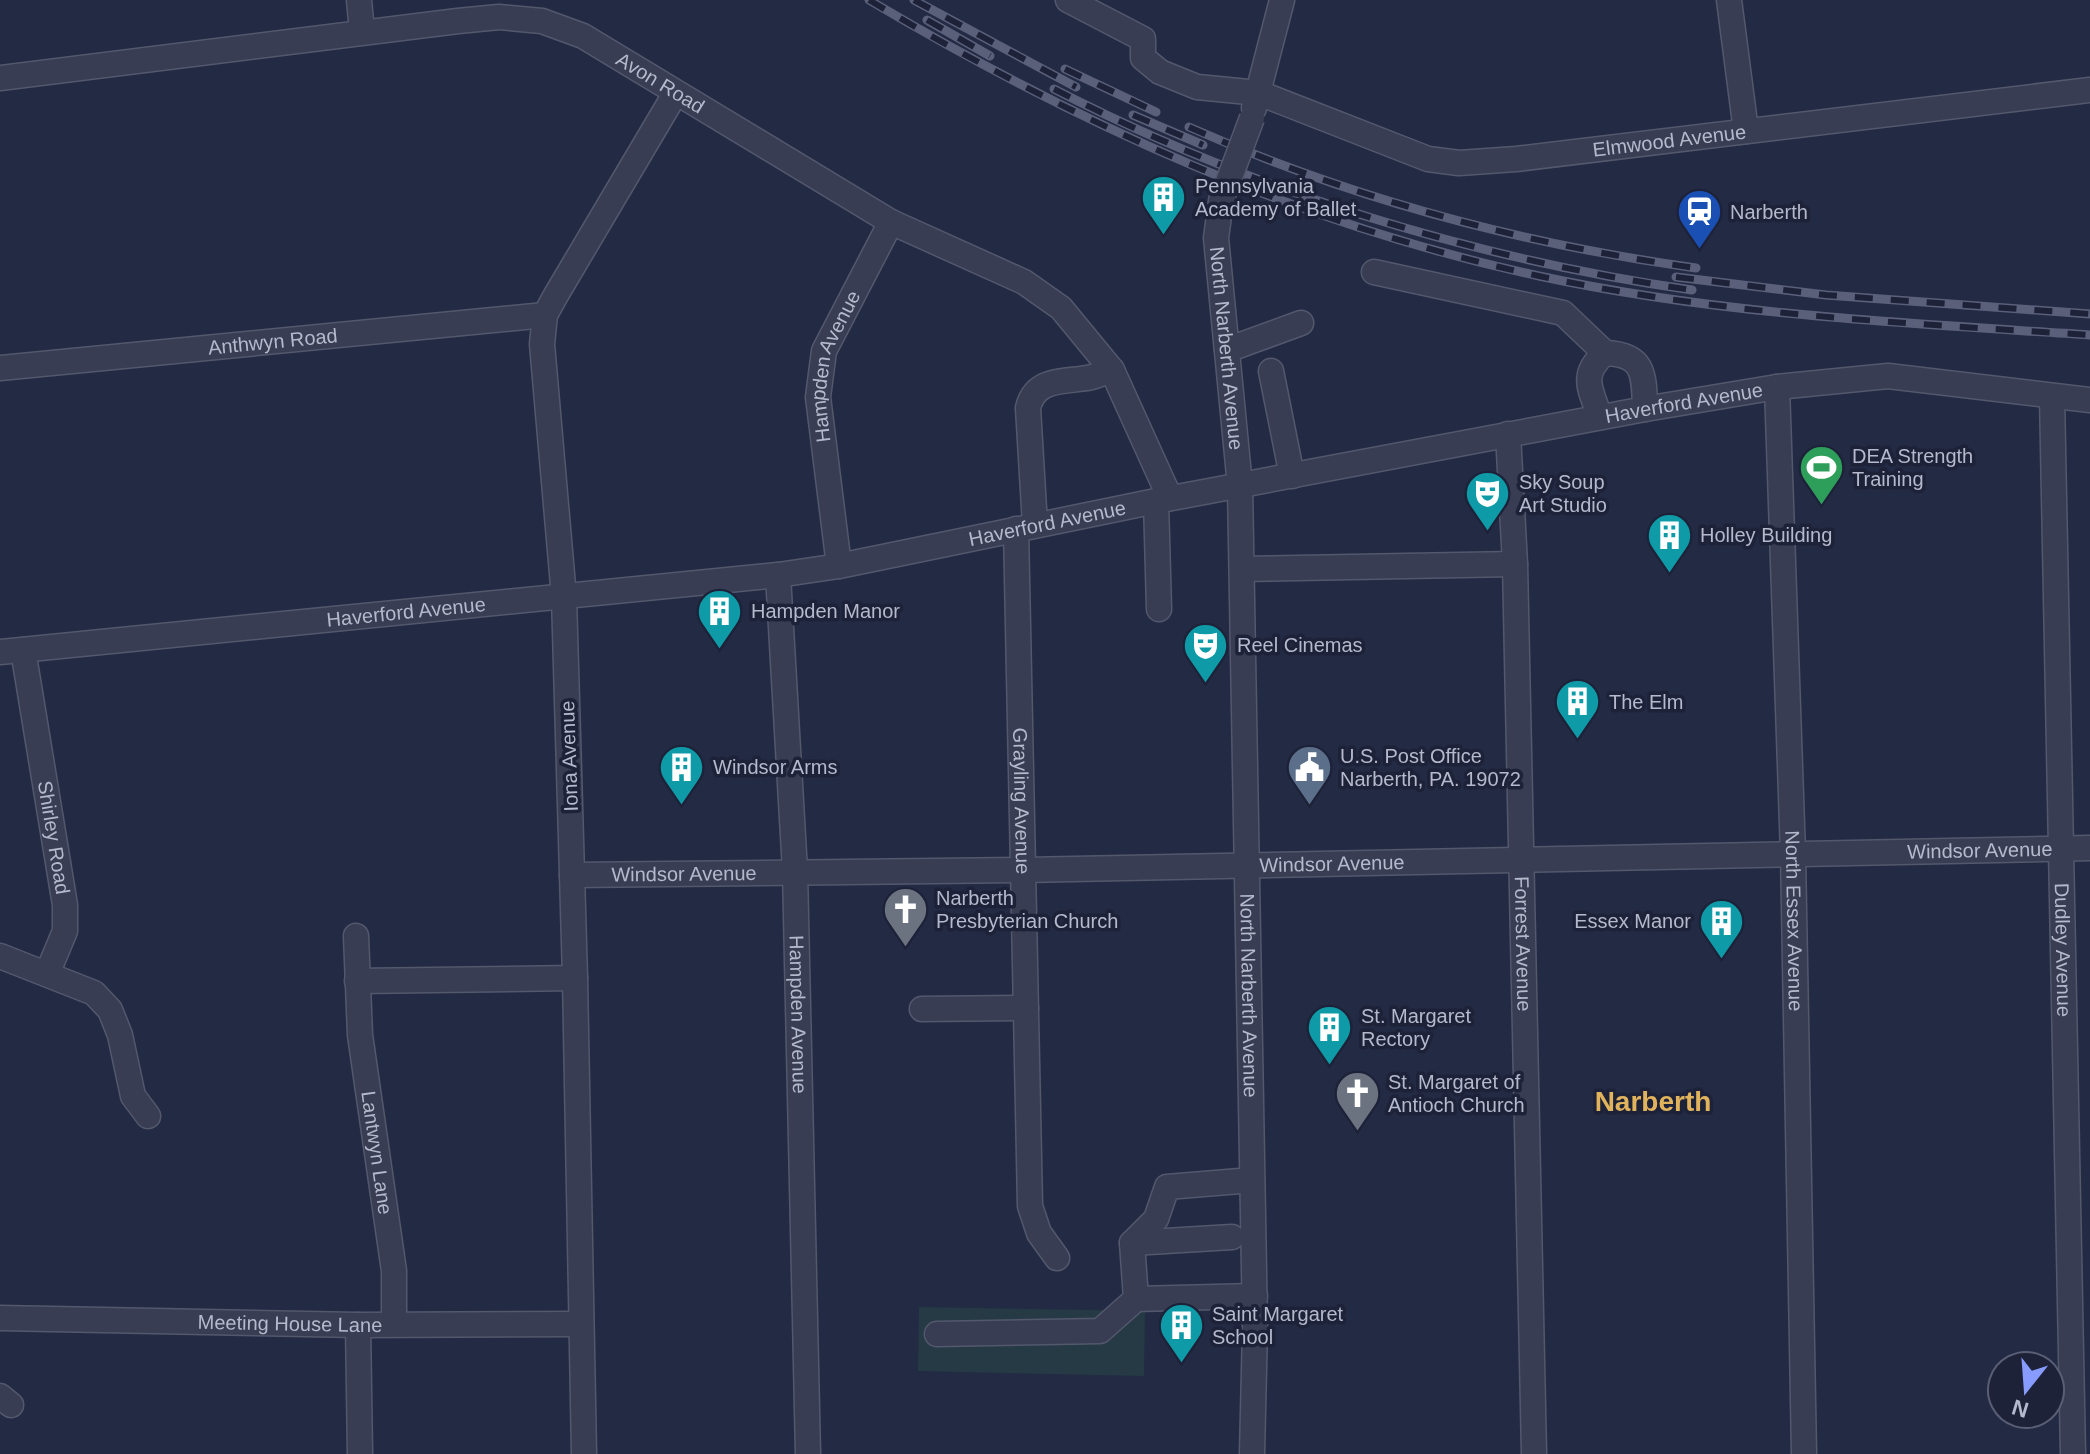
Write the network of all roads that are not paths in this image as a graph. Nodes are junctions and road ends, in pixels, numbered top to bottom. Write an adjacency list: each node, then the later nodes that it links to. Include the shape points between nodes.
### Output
1 (359, 0): 5 (street)
2 (1068, 0): 8 (street, Elmwood Avenue, via 1143,39 1143,58 1160,72 1197,87)
3 (1282, 0): 8 (street, North Narberth Avenue)
4 (1729, 0): 10 (street)
5 (362, 32): 6 (street, Avon Road); 9 (street, Avon Road, via 499,17 542,21 583,36)
6 (0, 78)
7 (2090, 90): 10 (street, Elmwood Avenue)
8 (1259, 93): 10 (street, Elmwood Avenue, via 1428,159 1459,163); 15 (street, North Narberth Avenue, bridge, via 1221,201 1216,238)
9 (675, 94): 11 (street, Avon Road); 13 (street, Iona Avenue)
10 (1746, 131)
11 (891, 222): 18 (street, Avon Road, via 1024,282 1061,308); 31 (street, Hampden Avenue, via 824,351 818,397)
12 (1374, 272): 16 (street, via 1563,313)
13 (545, 315): 17 (street, Anthwyn Road); 34 (street, Iona Avenue, via 542,344)
14 (1301, 323): 15 (street)
15 (1227, 350): 27 (street, North Narberth Avenue)
16 (1605, 353): 23 (street, via 1636,362 1644,376); 24 (street, via 1592,364 1588,379)
17 (0, 368)
18 (1112, 370): 28 (street, Avon Road); 29 (street, Grayling Avenue, via 1061,379 1045,385 1030,400)
19 (1271, 371): 26 (street)
20 (1777, 387): 21 (street, Haverford Avenue, via 1888,376); 23 (street, Haverford Avenue); 39 (street, North Essex Avenue)
21 (2052, 396): 22 (street, Haverford Avenue); 38 (street, Dudley Avenue)
22 (2090, 400)
23 (1645, 409): 24 (street, Haverford Avenue)
24 (1600, 417): 25 (street, Haverford Avenue)
25 (1508, 434): 26 (street, Haverford Avenue); 30 (street, Forrest Avenue)
26 (1292, 476): 27 (street, Haverford Avenue)
27 (1240, 486): 28 (street, Haverford Avenue); 32 (street, North Narberth Avenue)
28 (1163, 500): 29 (street, Haverford Avenue); 35 (street)
29 (1026, 527): 31 (street, Haverford Avenue); 42 (street, Grayling Avenue)
30 (1515, 564): 32 (street); 40 (street, Forrest Avenue)
31 (839, 566): 33 (street, Haverford Avenue)
32 (1242, 569): 41 (street, North Narberth Avenue)
33 (778, 575): 34 (street, Haverford Avenue); 43 (street, Hampden Avenue)
34 (564, 597): 36 (street, Haverford Avenue); 44 (street, Iona Avenue)
35 (1159, 609)
36 (11, 651): 47 (street, Shirley Road, via 65,905 65,931)
37 (2090, 848): 38 (street, Windsor Avenue)
38 (2060, 849): 39 (street, Windsor Avenue); 70 (street, Dudley Avenue)
39 (1793, 854): 40 (street, Windsor Avenue); 69 (street, North Essex Avenue)
40 (1520, 858): 41 (street, Windsor Avenue); 68 (street, Forrest Avenue)
41 (1247, 864): 42 (street, Windsor Avenue); 53 (street, North Narberth Avenue)
42 (1024, 870): 43 (street, Windsor Avenue); 50 (street, Grayling Avenue)
43 (795, 871): 44 (street, Windsor Avenue); 66 (street, Hampden Avenue)
44 (572, 875): 48 (street, Iona Avenue)
45 (356, 936): 49 (street, Lantwyn Lane)
46 (0, 956): 47 (street)
47 (47, 974): 52 (street, via 94,993 110,1010 133,1096)
48 (575, 978): 49 (street); 61 (street, Iona Avenue)
49 (357, 981): 60 (street, Lantwyn Lane, via 394,1271)
50 (1026, 1008): 51 (street); 56 (street, Grayling Avenue, via 1030,1206 1039,1233)
51 (922, 1009)
52 (148, 1116)
53 (1252, 1180): 55 (street, via 1167,1187 1156,1219); 57 (street, North Narberth Avenue)
54 (1232, 1237): 55 (street)
55 (1132, 1243): 58 (street)
56 (1057, 1258)
57 (1255, 1296): 58 (street); 67 (street, North Narberth Avenue)
58 (1136, 1299): 63 (street, via 1100,1331)
59 (0, 1318): 62 (street, Meeting House Lane)
60 (394, 1324): 61 (street, Meeting House Lane); 62 (street, Meeting House Lane)
61 (581, 1324): 65 (street, Iona Avenue)
62 (358, 1325): 64 (street)
63 (937, 1334)
64 (360, 1454)
65 (584, 1454)
66 (808, 1454)
67 (1252, 1454)
68 (1534, 1454)
69 (1804, 1454)
70 (2073, 1454)

